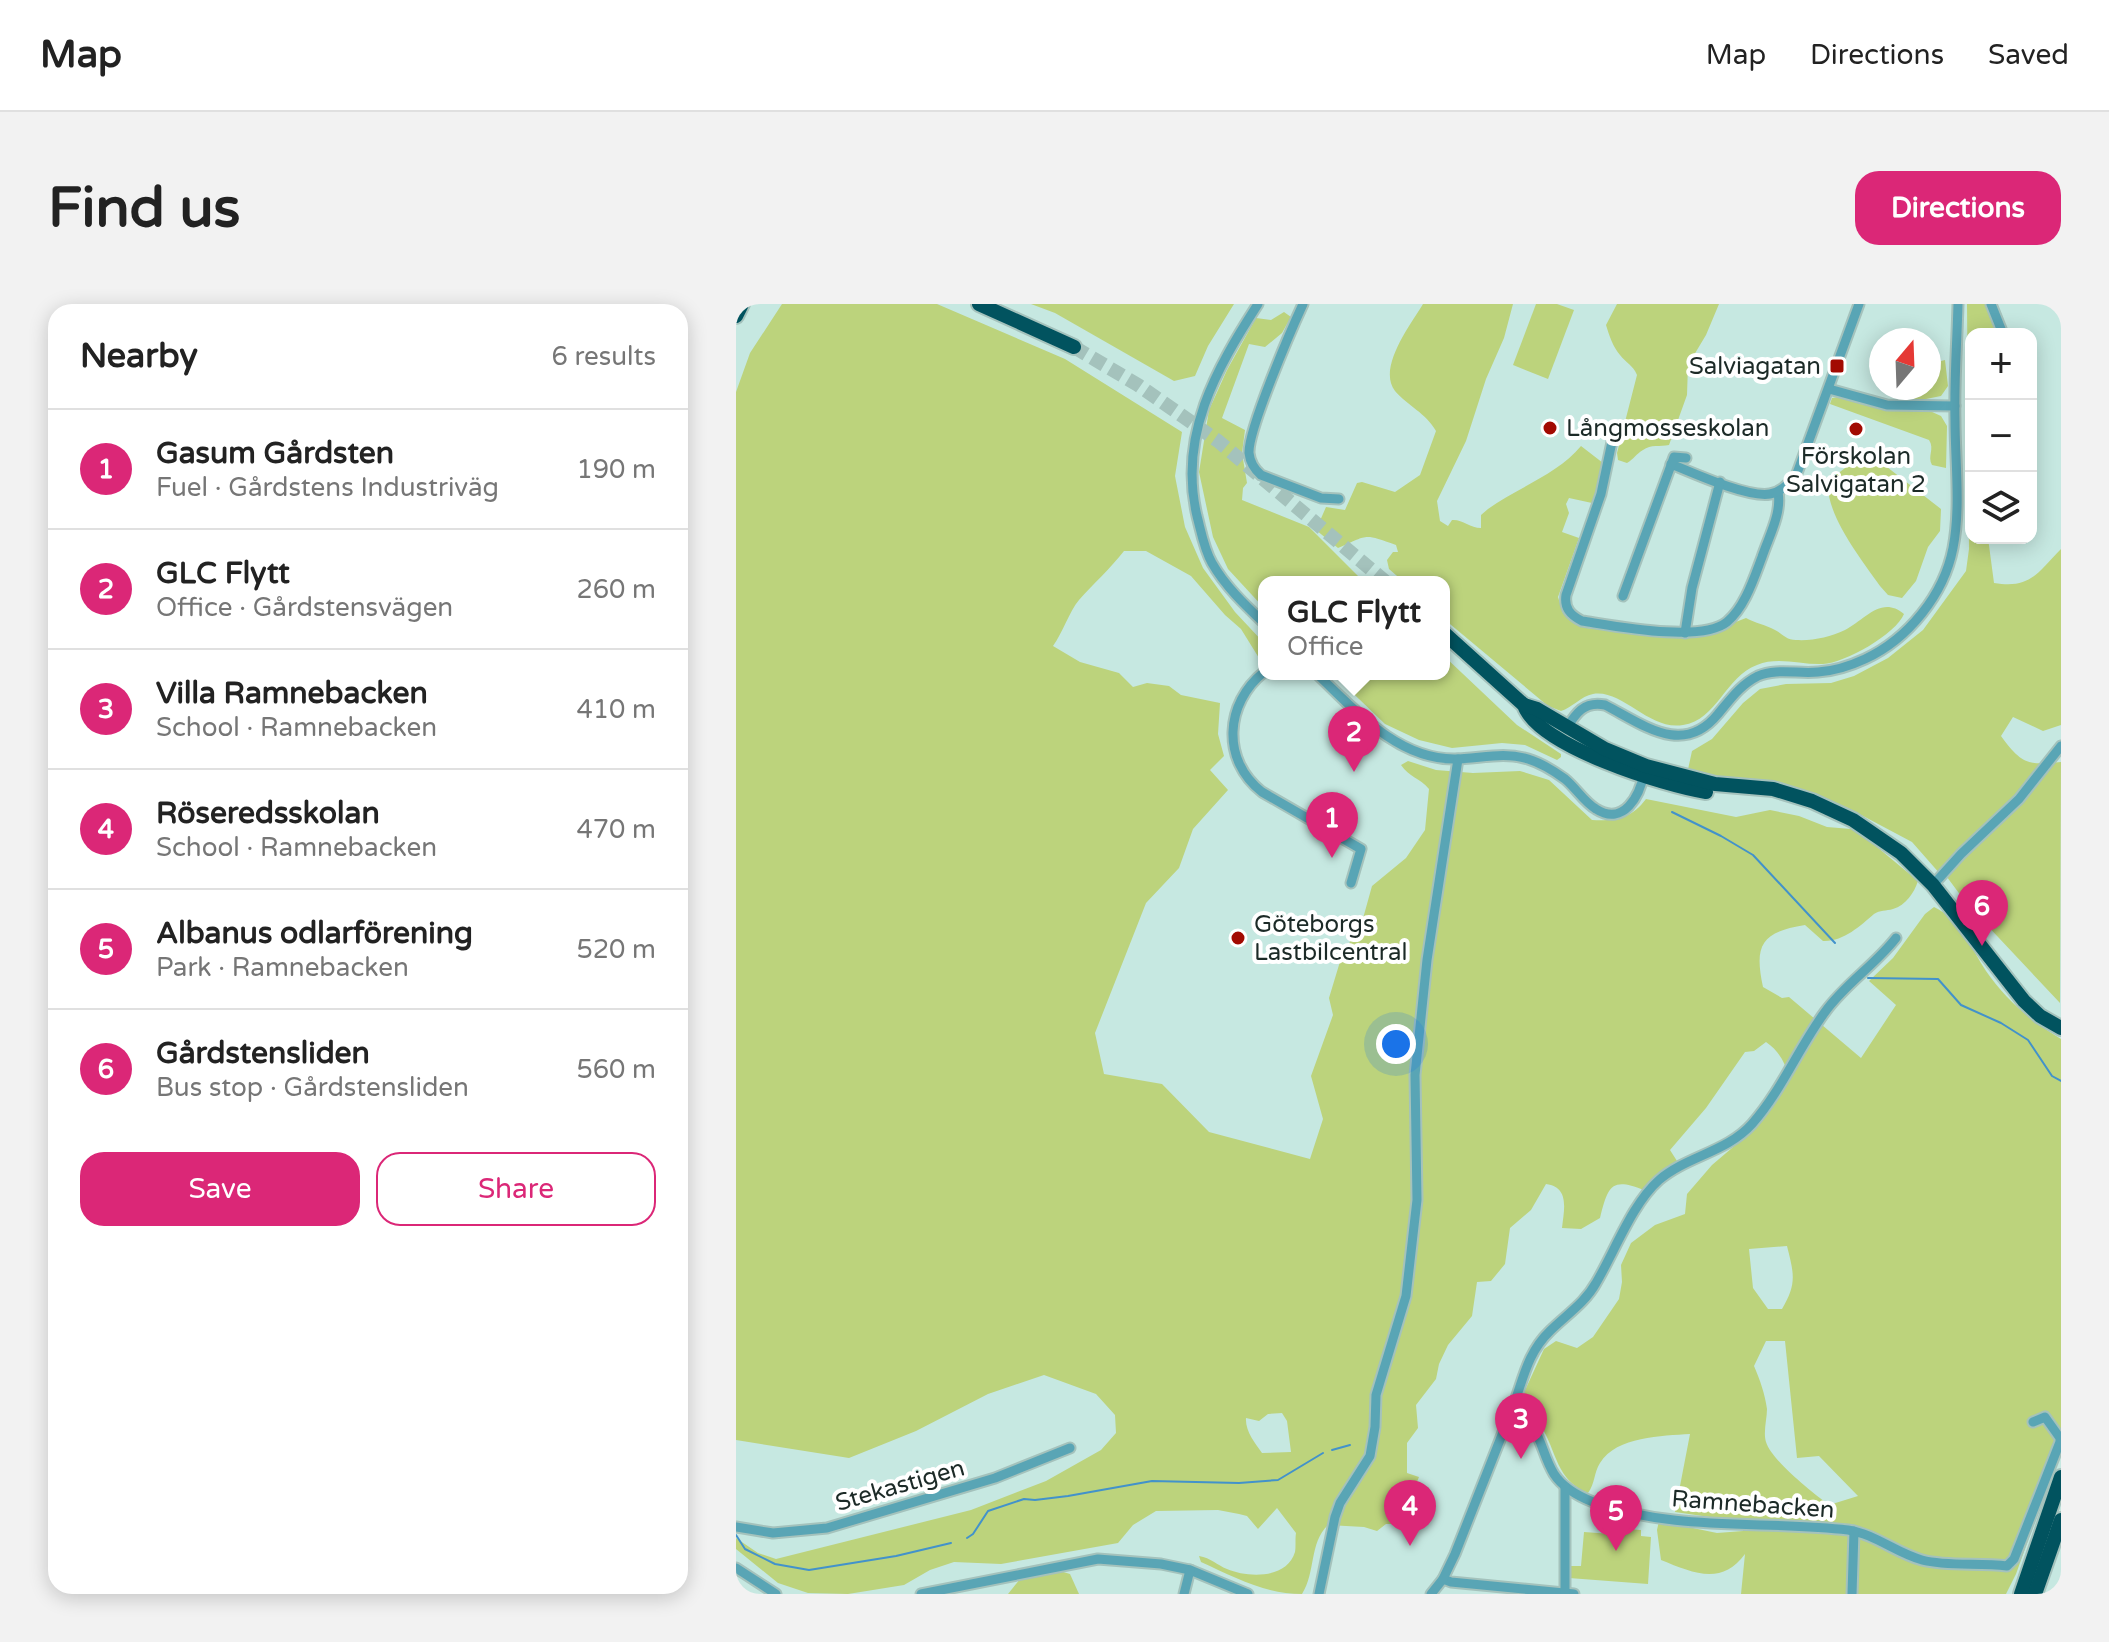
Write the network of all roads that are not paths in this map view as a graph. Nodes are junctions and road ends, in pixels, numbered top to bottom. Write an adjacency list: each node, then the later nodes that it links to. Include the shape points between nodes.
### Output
1 (742, 304): 8 (highway)
2 (979, 304): 10 (highway)
3 (1258, 304): 20 (street, via 1210,387 1191,465 1194,501 1210,559)
4 (1303, 304): 18 (street, via 1249,456 1261,475 1321,498)
5 (1859, 304): 11 (street)
6 (1958, 304): 12 (street)
7 (1991, 304): 9 (street)
8 (736, 316)
9 (2001, 328)
10 (1074, 347)
11 (1829, 389): 12 (street, via 1887,405); 17 (street, via 1796,476)
12 (1955, 406): 25 (street, via 1953,550 1933,597 1896,640 1837,669 1758,676 1706,727 1687,735 1664,734 1594,703 1579,710)
13 (1613, 437): 21 (street, via 1601,494 1565,605 1582,621)
14 (1686, 458): 15 (street, via 1674,457)
15 (1671, 464): 16 (street); 19 (street)
16 (1720, 482): 17 (street, via 1755,495); 21 (street)
17 (1778, 492): 21 (street, via 1780,504 1738,610 1716,628)
18 (1339, 499)
19 (1623, 596)
20 (1258, 617)
21 (1685, 633)
22 (1450, 638): 25 (highway)
23 (1258, 678): 29 (street, via 1236,711 1233,737 1239,762 1262,792 1361,849)
24 (1324, 680): 27 (street, via 1382,734 1428,755)
25 (1563, 733): 28 (highway)
26 (2061, 746): 30 (street, via 2019,799)
27 (1458, 759): 28 (street, via 1500,755 1530,760 1565,780 1598,811 1610,814 1631,805); 48 (street, via 1415,1075 1417,1200 1406,1296 1376,1395 1370,1456 1340,1503)
28 (1645, 771): 30 (highway, via 1773,789 1812,801 1853,820 1901,853)
29 (1351, 883)
30 (1933, 885): 32 (highway, via 2024,1001)
31 (1896, 938): 33 (street, via 1823,1014 1753,1122 1727,1144 1664,1176 1648,1192 1595,1286 1532,1353)
32 (2061, 1028)
33 (1511, 1412): 37 (street, via 1533,1425 1553,1473); 43 (street)
34 (2033, 1422): 40 (street, Ramnebacken, via 2045,1417 2060,1442 2009,1565 1943,1564)
35 (1070, 1448): 39 (street, Stekastigen, via 995,1478 827,1528 773,1533)
36 (2061, 1477): 53 (highway)
37 (1565, 1487): 40 (street, Ramnebacken, via 1594,1502 1676,1521); 50 (street)
38 (2061, 1520): 54 (highway)
39 (736, 1527)
40 (1854, 1531): 52 (street)
41 (736, 1568): 44 (street)
42 (1190, 1570): 45 (street, via 1098,1559); 46 (street); 47 (street)
43 (1443, 1579): 49 (street); 50 (street)
44 (776, 1594)
45 (921, 1594)
46 (1184, 1594)
47 (1248, 1594)
48 (1319, 1594)
49 (1431, 1594)
50 (1565, 1594): 51 (street)
51 (1574, 1594)
52 (1852, 1594)
53 (2021, 1594)
54 (2035, 1594)

